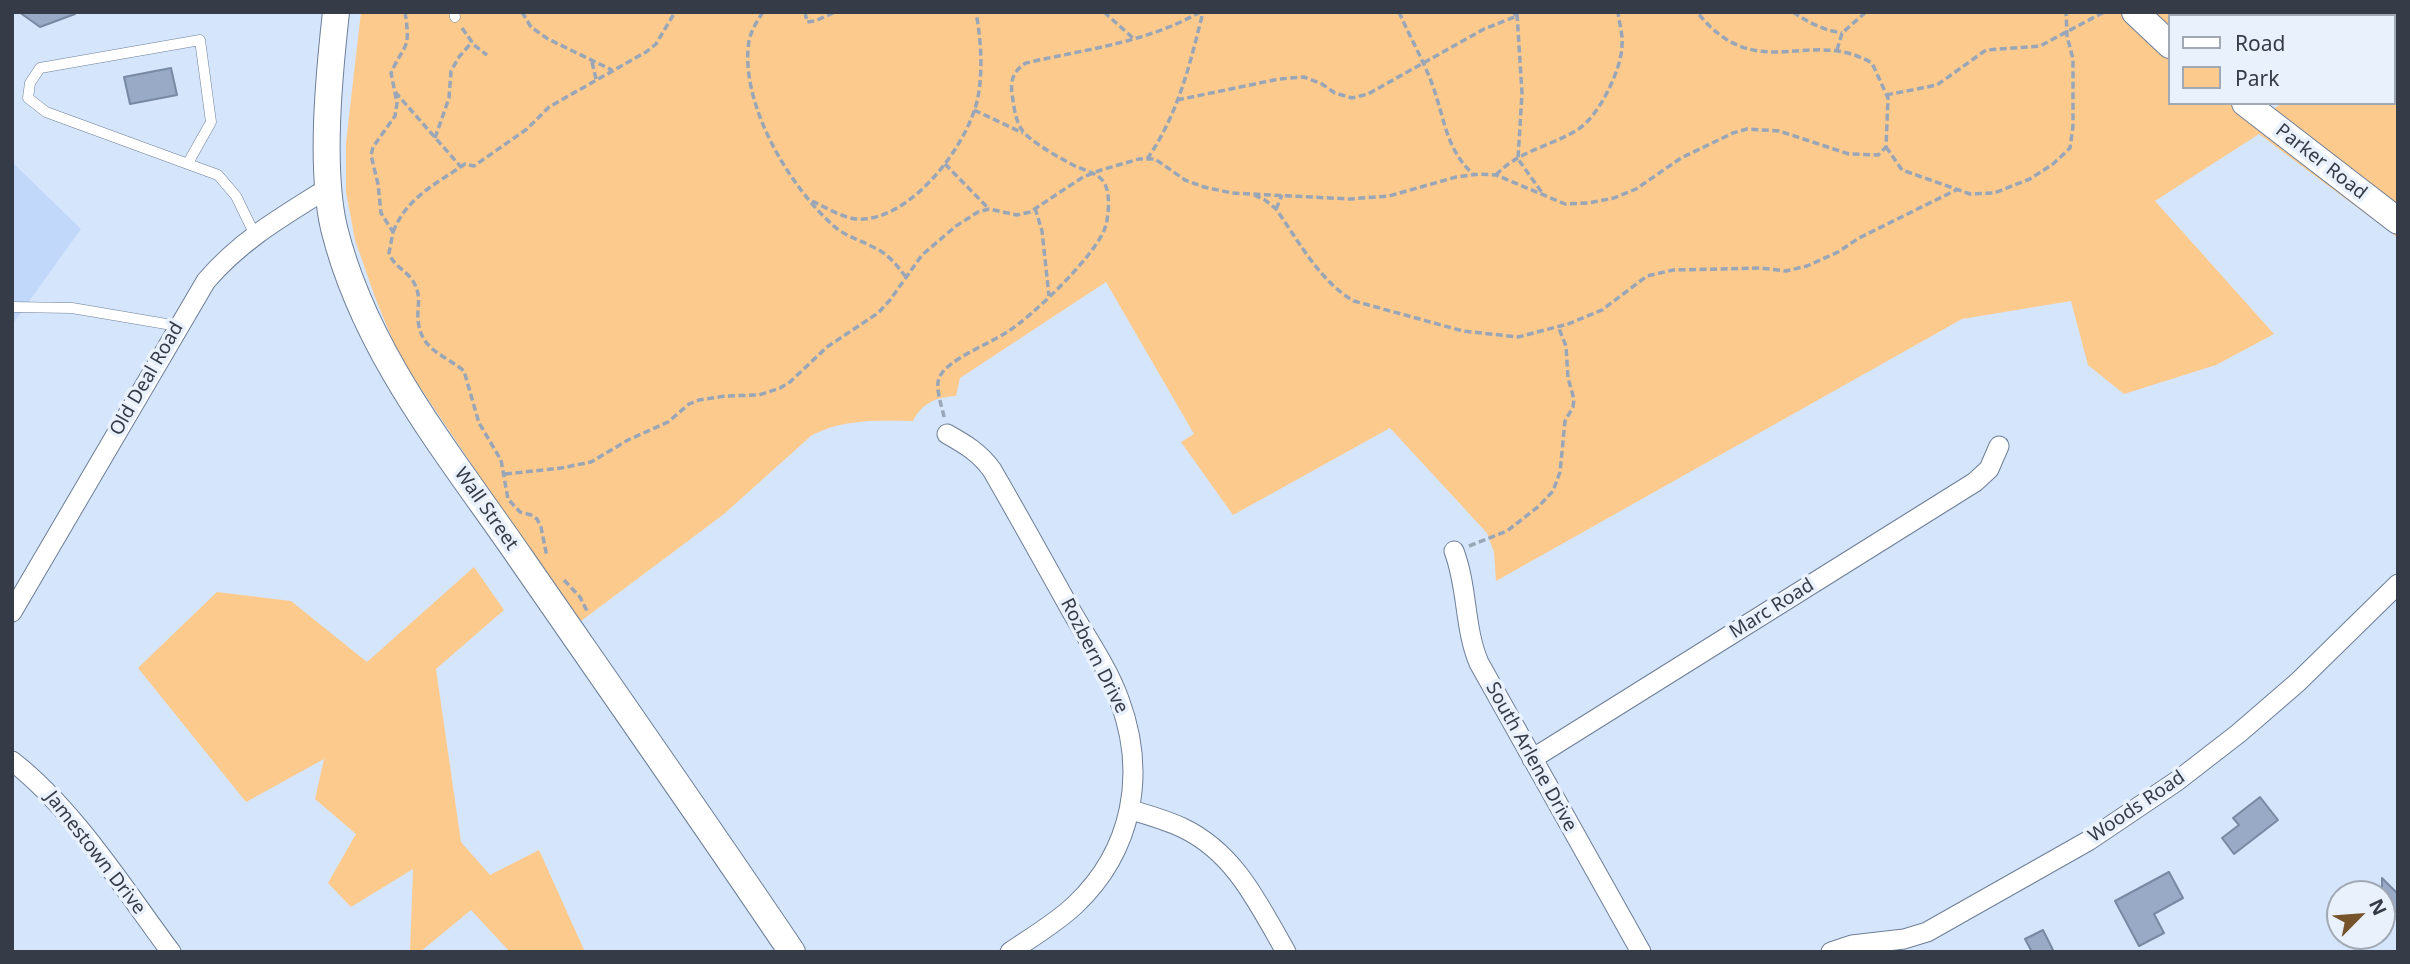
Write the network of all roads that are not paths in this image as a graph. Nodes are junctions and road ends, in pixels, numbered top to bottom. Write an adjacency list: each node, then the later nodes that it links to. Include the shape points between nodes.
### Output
1 (336, 12): 6 (street, Wall Street)
2 (2134, 12): 3 (street)
3 (2168, 43)
4 (2248, 105): 7 (street, Parker Road)
5 (188, 163): 5 (lane, via 46,112 28,98 30,83 40,68 200,40 211,122); 8 (lane, via 218,175 236,196)
6 (328, 188): 8 (street, Old Deal Road); 20 (street, Wall Street, via 352,289 398,379)
7 (2398, 221)
8 (255, 235): 10 (street, Old Deal Road, via 226,257)
9 (12, 307): 10 (lane, via 72,308)
10 (178, 326): 15 (street, Old Deal Road)
11 (947, 434): 18 (street, Rozbern Drive, via 968,445 992,470 1118,696 1132,742)
12 (1999, 446): 16 (street, Marc Road, via 1989,469 1975,482)
13 (1454, 551): 16 (street, South Arlene Drive, via 1475,654)
14 (2398, 584): 24 (street, Woods Road, via 2239,733 2088,841 1927,932)
15 (12, 612)
16 (1532, 759): 23 (street, South Arlene Drive)
17 (12, 761): 19 (street, Jamestown Drive, via 70,817)
18 (1131, 810): 21 (street, Rozbern Drive, via 1115,851 1095,883 1074,906); 22 (street, via 1184,828 1218,851 1241,875)
19 (171, 952)
20 (792, 952)
21 (1010, 952)
22 (1286, 952)
23 (1641, 952)
24 (1831, 952)

